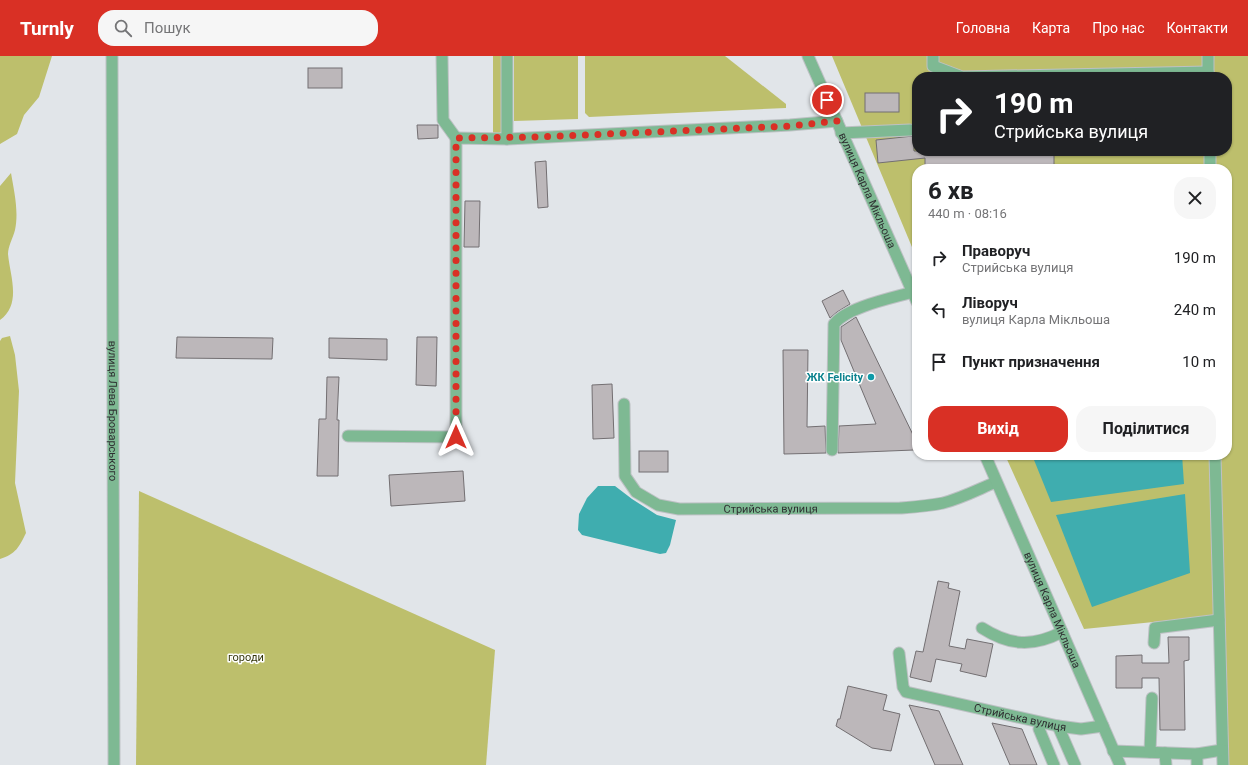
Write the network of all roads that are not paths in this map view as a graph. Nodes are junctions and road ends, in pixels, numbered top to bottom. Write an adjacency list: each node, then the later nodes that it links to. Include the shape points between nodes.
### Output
1 (112, 56): 36 (street, вулиця Лева Броварського)
2 (442, 56): 12 (street, via 442,120)
3 (507, 56): 13 (street)
4 (808, 56): 9 (street, вулиця Карла Мікльоша)
5 (933, 56): 7 (street, via 933,66)
6 (1208, 56): 8 (street)
7 (949, 72)
8 (1208, 72)
9 (837, 121): 11 (street, вулиця Карла Мікльоша); 13 (street, via 790,126)
10 (910, 130): 11 (street)
11 (841, 133): 14 (street, вулиця Карла Мікльоша)
12 (456, 138): 13 (street); 17 (street, via 456,437)
13 (507, 139)
14 (912, 290)
15 (912, 298): 18 (street, via 865,306 834,324)
16 (624, 404): 21 (street, Стрийська вулиця, via 625,476 636,492 658,505 679,509 922,507 943,503)
17 (348, 436)
18 (832, 450)
19 (987, 460): 21 (street, вулиця Карла Мікльоша)
20 (1215, 460): 22 (street)
21 (996, 482): 24 (street, вулиця Карла Мікльоша)
22 (1219, 620): 25 (street, via 1155,628); 31 (street)
23 (982, 628): 24 (street, via 998,638 1021,642 1042,640)
24 (1062, 632): 29 (street, вулиця Карла Мікльоша)
25 (1154, 643)
26 (899, 653): 28 (street, Стрийська вулиця, via 903,687 906,692)
27 (1152, 698): 33 (street)
28 (1058, 726): 29 (street, Стрийська вулиця, via 1081,729); 38 (street)
29 (1103, 726): 32 (street, вулиця Карла Мікльоша)
30 (1039, 729): 37 (street)
31 (1222, 750): 35 (street); 42 (street)
32 (1113, 751): 33 (street); 39 (street, вулиця Карла Мікльоша)
33 (1150, 752): 34 (street)
34 (1166, 754): 35 (street); 40 (street)
35 (1197, 754): 41 (street)
36 (114, 765)
37 (1054, 765)
38 (1075, 765)
39 (1120, 765)
40 (1166, 765)
41 (1197, 765)
42 (1222, 765)

